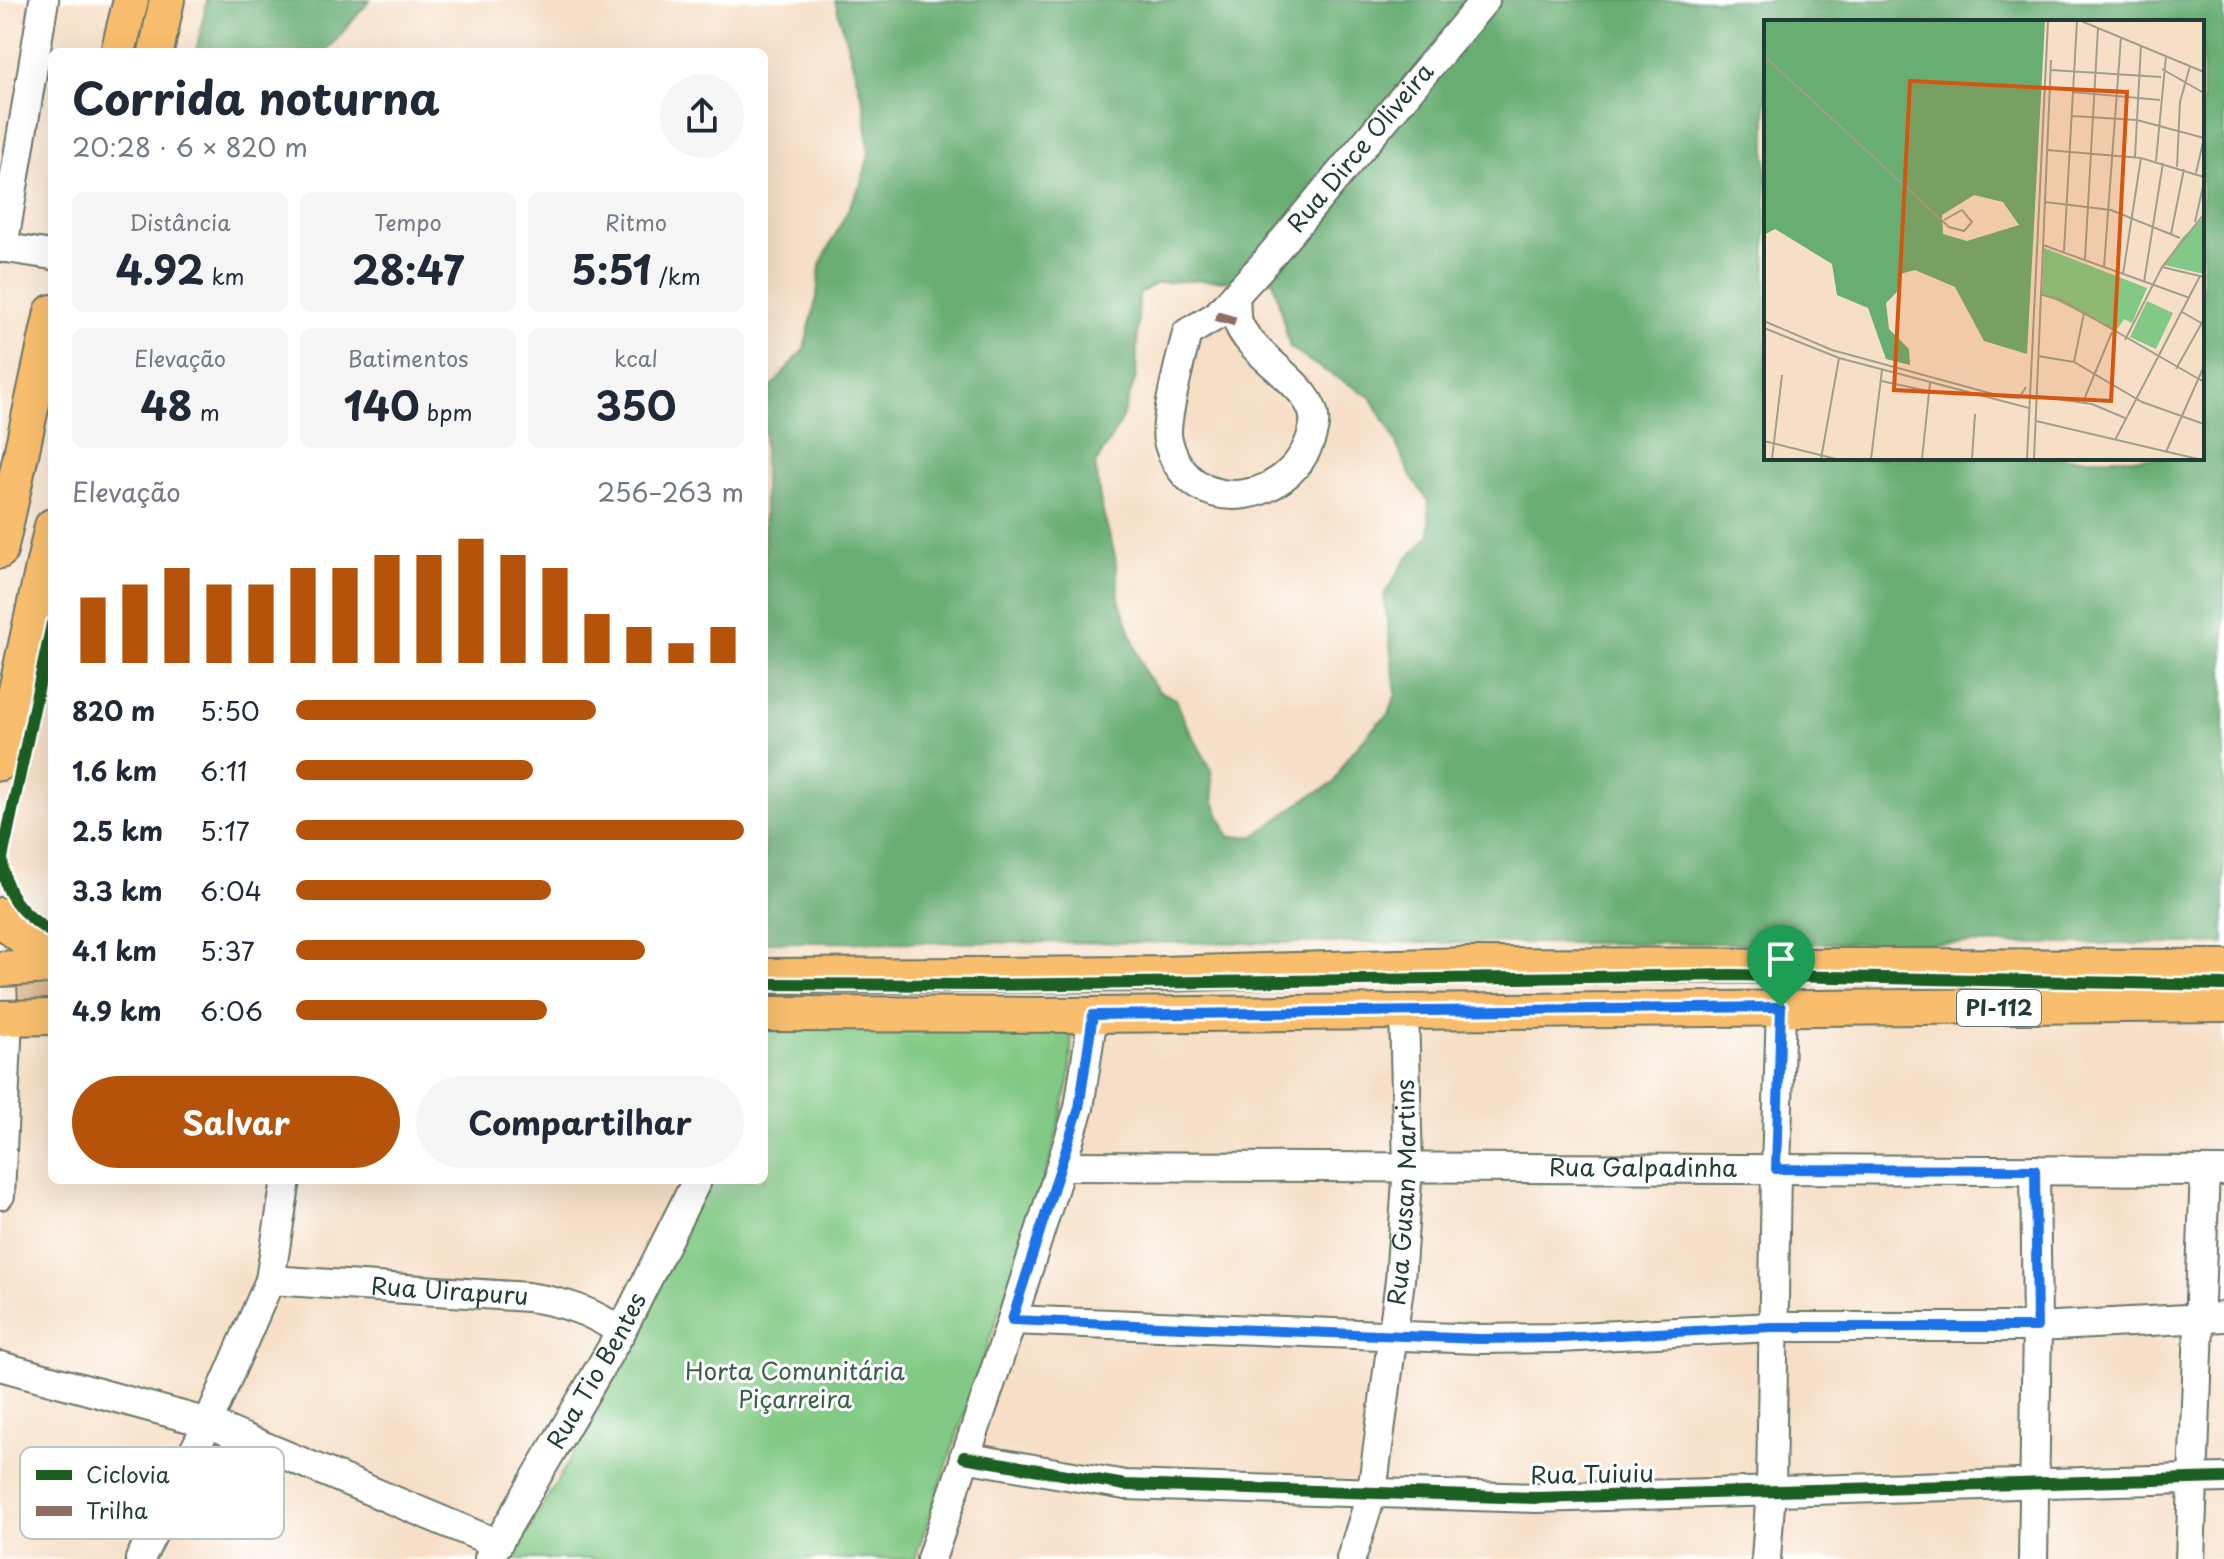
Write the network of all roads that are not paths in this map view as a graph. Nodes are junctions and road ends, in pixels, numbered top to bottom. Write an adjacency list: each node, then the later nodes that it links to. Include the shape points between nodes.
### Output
1 (44, 0): 11 (street)
2 (119, 0): 7 (main road)
3 (131, 0): 8 (main road)
4 (150, 0): 9 (main road)
5 (167, 0): 10 (main road)
6 (1485, 0): 13 (street, Rua Dirce Oliveira)
7 (110, 48)
8 (119, 48)
9 (143, 48)
10 (157, 48)
11 (2, 248): 12 (street)
12 (48, 254)
13 (1235, 295): 13 (street, Rua Dirce Oliveira, via 1216,316 1187,333 1167,420 1175,460 1193,482 1235,497 1288,475 1307,447 1314,424 1313,407 1237,322)
14 (48, 330): 16 (main road)
15 (48, 544): 17 (main road)
16 (0, 551)
17 (0, 763)
18 (0, 915): 19 (main road)
19 (39, 943)
20 (2012, 965): 22 (main road, PI-112); 25 (main road, PI-112, via 1481,965); 29 (main road)
21 (48, 966): 24 (main road)
22 (2117, 967): 23 (main road, PI-112); 27 (main road)
23 (2224, 967)
24 (0, 969)
25 (768, 976)
26 (2224, 1004): 27 (main road, PI-112)
27 (2118, 1006): 29 (main road, PI-112)
28 (1781, 1007): 29 (main road, PI-112); 30 (main road, PI-112); 37 (street)
29 (2011, 1008)
30 (1404, 1011): 32 (main road, PI-112); 36 (street, Rua Gusan Martins)
31 (768, 1014): 32 (main road, PI-112)
32 (1093, 1015): 35 (street, via 1079,1108)
33 (48, 1017): 34 (main road)
34 (4, 1018): 42 (street)
35 (1061, 1166): 36 (street, Rua Galpadinha); 45 (street)
36 (1408, 1167): 37 (street, Rua Galpadinha); 49 (street, Rua Gusan Martins)
37 (1776, 1169): 38 (street, Rua Galpadinha); 46 (street)
38 (2035, 1170): 39 (street, Rua Galpadinha); 47 (street)
39 (2215, 1171): 44 (street)
40 (285, 1184): 43 (street)
41 (695, 1184): 48 (street, Rua Tio Bentes)
42 (0, 1195)
43 (270, 1280): 48 (street, Rua Uirapuru, via 528,1297 565,1303); 51 (street)
44 (2212, 1317): 47 (street); 57 (street)
45 (1012, 1320): 49 (street); 55 (street)
46 (1772, 1327): 47 (street); 49 (street, via 1560,1338); 59 (street)
47 (2037, 1327): 58 (street)
48 (621, 1332): 62 (street, Rua Tio Bentes)
49 (1394, 1334): 60 (street, Rua Gusan Martins)
50 (0, 1366): 51 (street)
51 (208, 1423): 52 (street); 53 (street)
52 (196, 1447)
53 (261, 1447)
54 (284, 1457): 62 (street)
55 (964, 1457): 60 (street, Rua Tuiuiu, via 1125,1485); 64 (street)
56 (2224, 1478): 57 (street, Rua Tuiuiu)
57 (2193, 1479): 58 (street, Rua Tuiuiu); 68 (street)
58 (2034, 1483): 59 (street, Rua Tuiuiu); 67 (street)
59 (1771, 1490): 60 (street, Rua Tuiuiu, via 1536,1498); 66 (street)
60 (1372, 1492): 65 (street, Rua Gusan Martins)
61 (150, 1539): 63 (street)
62 (493, 1551)
63 (140, 1559)
64 (931, 1559)
65 (1351, 1559)
66 (1766, 1559)
67 (2033, 1559)
68 (2190, 1559)

